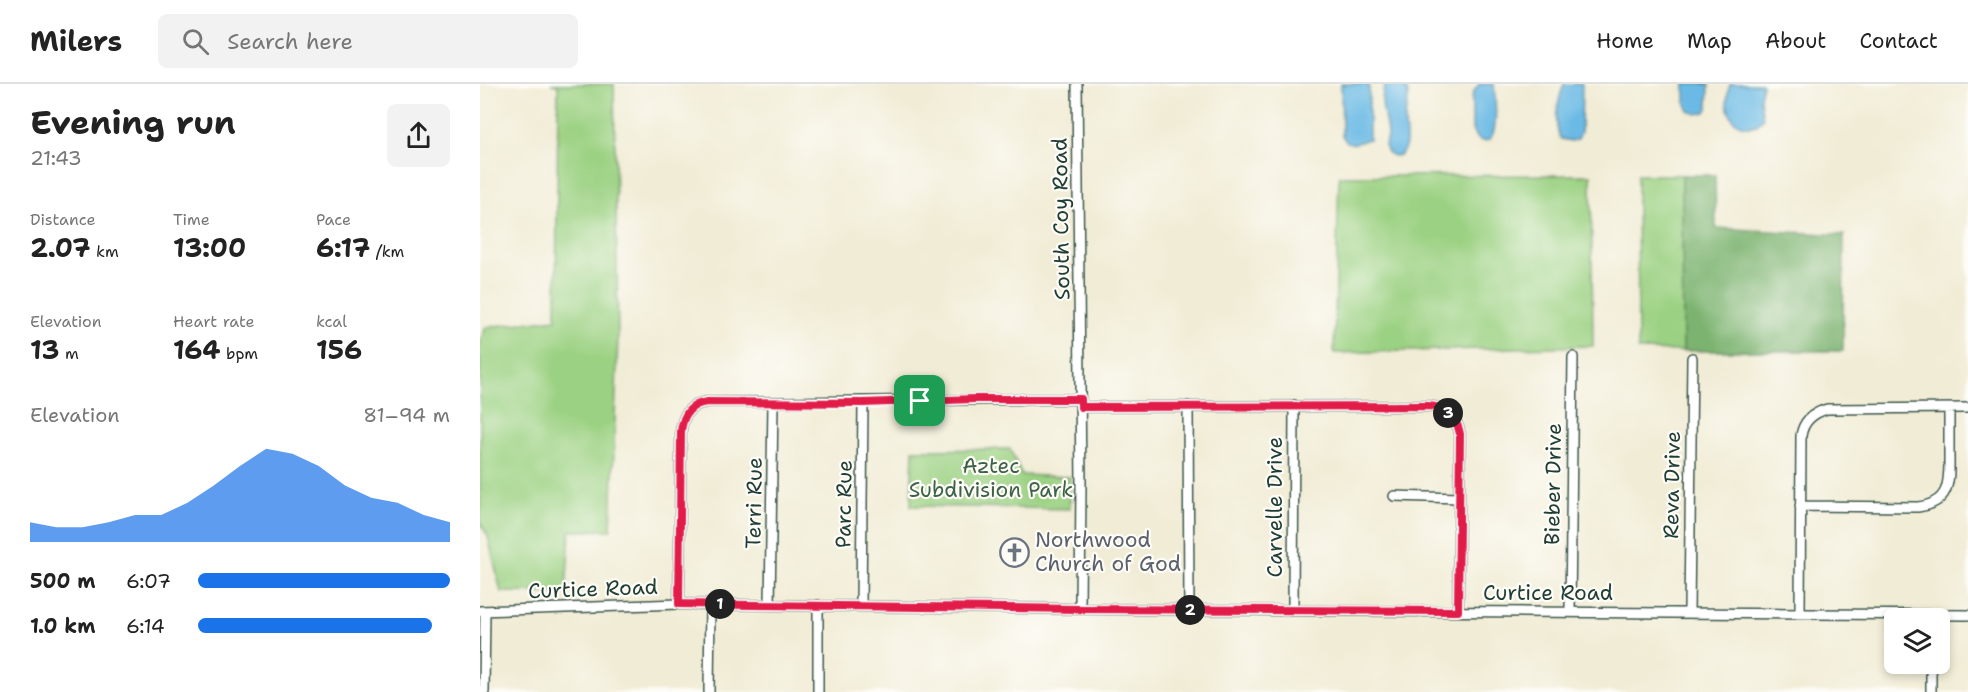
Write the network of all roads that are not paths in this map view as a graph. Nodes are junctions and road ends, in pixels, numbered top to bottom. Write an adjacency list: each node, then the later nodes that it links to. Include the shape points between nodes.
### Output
1 (1077, 84): 6 (street, South Coy Road)
2 (1573, 357): 24 (street, Bieber Drive)
3 (1692, 358): 25 (street, Reva Drive)
4 (773, 403): 5 (street); 14 (street, via 700,403 683,418); 16 (street, Terri Rue)
5 (863, 403): 6 (street, via 962,399); 18 (street, Parc Rue)
6 (1081, 403): 8 (street); 19 (street, South Coy Road)
7 (1294, 405): 8 (street); 12 (street, via 1439,408 1449,414 1460,434); 21 (street, Carvelle Drive)
8 (1188, 406): 20 (street)
9 (1968, 408): 10 (street)
10 (1949, 409): 13 (street, via 1832,409 1814,414 1804,425 1801,436); 13 (street, via 1949,481 1945,493 1935,502 1918,507)
11 (1394, 496): 12 (street)
12 (1459, 498): 23 (street)
13 (1800, 506): 26 (street)
14 (679, 604): 15 (street, Curtice Road); 22 (street, Curtice Road)
15 (710, 604): 16 (street, Curtice Road); 32 (street)
16 (770, 604): 17 (street, Curtice Road)
17 (818, 605): 18 (street, Curtice Road); 33 (street)
18 (861, 606): 19 (street, Curtice Road)
19 (1080, 609): 20 (street, Curtice Road)
20 (1189, 610): 21 (street, Curtice Road)
21 (1293, 610): 23 (street, Curtice Road)
22 (483, 611): 31 (street)
23 (1458, 611): 24 (street, Curtice Road)
24 (1570, 611): 25 (street, Curtice Road)
25 (1689, 612): 26 (street, Curtice Road)
26 (1800, 613): 27 (street, Curtice Road)
27 (1884, 615)
28 (1950, 615): 29 (street, Curtice Road)
29 (1968, 615)
30 (1931, 674): 34 (street)
31 (484, 692)
32 (709, 692)
33 (818, 692)
34 (1931, 692)

